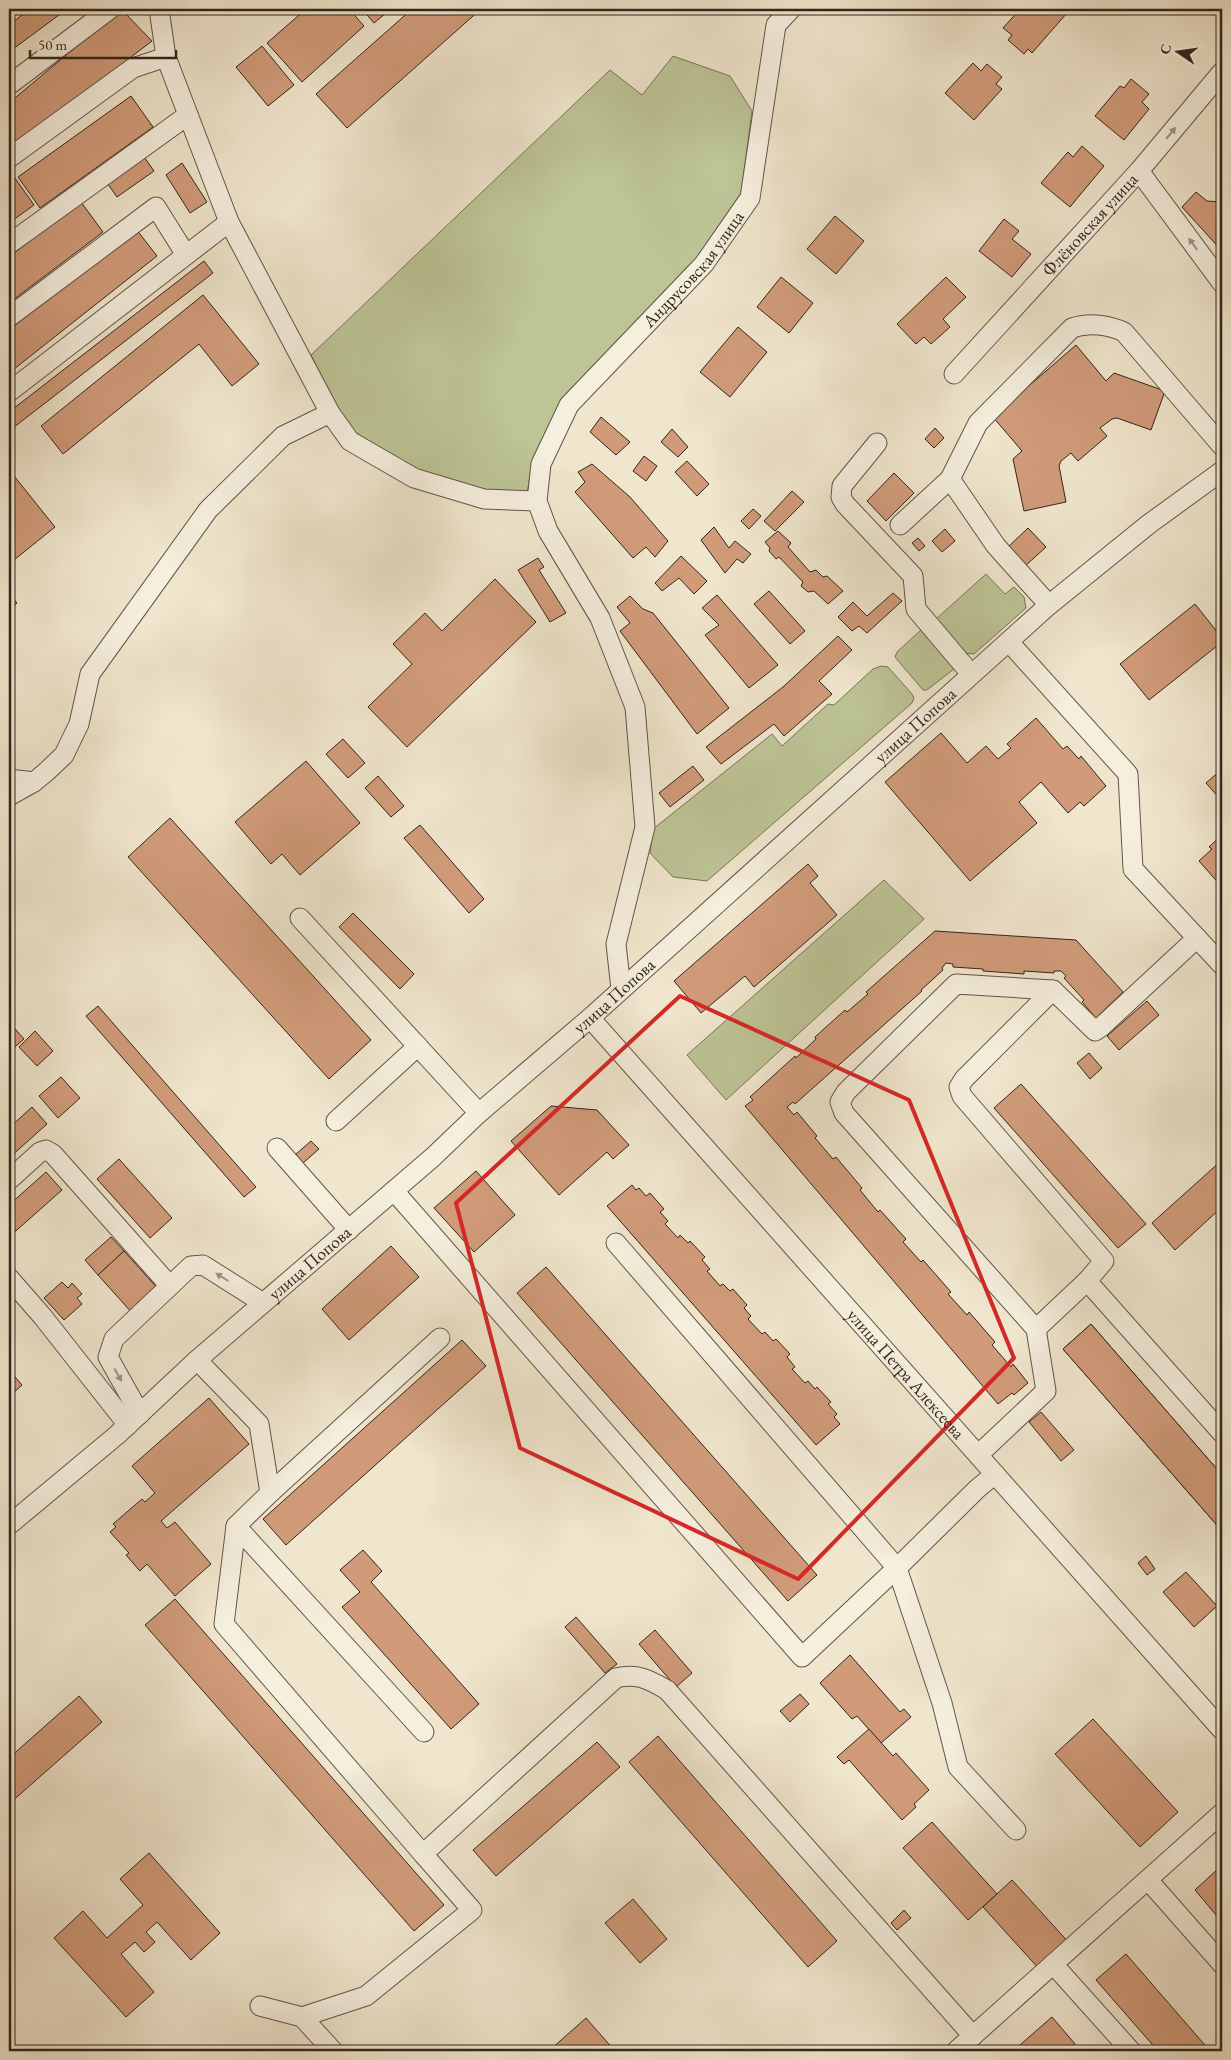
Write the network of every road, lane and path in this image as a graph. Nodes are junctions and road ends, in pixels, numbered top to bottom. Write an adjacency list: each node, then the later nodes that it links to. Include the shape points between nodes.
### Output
1 (110, 9): 6 (street)
2 (159, 9): 4 (street)
3 (792, 9): 22 (street, Андрусовская улица, via 776,25 750,198 704,264 569,405 541,464)
4 (166, 57): 7 (street); 8 (street, via 133,68)
5 (1222, 72): 9 (street, Флёновская улица, one-way to 5)
6 (9, 85)
7 (188, 115): 10 (street); 11 (street)
8 (9, 158)
9 (1139, 171): 13 (street, one-way to 9); 15 (street, Флёновская улица)
10 (229, 222): 12 (street); 17 (street)
11 (9, 244)
12 (186, 255): 14 (street, via 156,207); 16 (street)
13 (1222, 284)
14 (9, 317)
15 (954, 374)
16 (9, 392)
17 (330, 413): 22 (street, via 350,441 414,478 484,499); 28 (street, via 283,436 208,510 90,674 79,724 64,755)
18 (877, 443): 26 (street, via 842,486 841,497 913,576 916,609)
19 (1222, 446): 21 (street, via 1124,332 1113,327 1082,324 1072,328 978,423)
20 (1222, 471): 24 (street, улица Попова, via 1149,524)
21 (950, 478): 23 (street); 24 (street, via 996,546)
22 (537, 501): 33 (street, via 548,531 600,618 635,707 645,827 616,944)
23 (900, 525)
24 (1049, 605): 25 (street, улица Попова)
25 (1009, 642): 26 (street, улица Попова); 31 (street, via 1128,774 1133,869)
26 (971, 674): 33 (street, улица Попова)
27 (9, 779): 28 (street)
28 (34, 782): 29 (street)
29 (9, 796)
30 (300, 918): 36 (street)
31 (1198, 938): 32 (street); 34 (street, via 1094,1031)
32 (1222, 965)
33 (620, 989): 35 (street, улица Попова)
34 (1053, 990): 45 (street, via 959,1087 962,1096 1104,1261); 48 (street, via 956,984 846,1092 840,1102 844,1113)
35 (590, 1018): 37 (street, улица Попова); 53 (street, улица Петра Алексеева)
36 (418, 1046): 37 (street); 38 (street)
37 (479, 1113): 41 (street, улица Попова)
38 (336, 1122)
39 (276, 1148): 42 (street)
40 (9, 1180): 46 (street, via 40,1152 46,1150 53,1154)
41 (394, 1191): 42 (street, улица Попова); 58 (street, via 802,1657)
42 (348, 1230): 47 (street, улица Попова)
43 (616, 1243): 58 (street)
44 (9, 1278): 51 (street)
45 (1087, 1281): 48 (street); 52 (street)
46 (170, 1286): 47 (street, one-way to 46, via 203,1265 190,1266); 51 (street, one-way to 51, via 114,1338 108,1357)
47 (263, 1303): 50 (street, улица Попова)
48 (1036, 1329): 53 (street, via 1046,1391)
49 (440, 1338): 55 (street)
50 (198, 1360): 51 (street, улица Попова); 55 (street, via 259,1424)
51 (134, 1419): 56 (street, улица Попова)
52 (1222, 1433)
53 (978, 1454): 54 (street, улица Петра Алексеева)
54 (995, 1474): 58 (street); 59 (street, улица Петра Алексеева)
55 (270, 1493): 57 (street)
56 (9, 1526)
57 (236, 1526): 60 (street); 63 (street, via 224,1624)
58 (897, 1568): 62 (street, via 942,1703 958,1767)
59 (1222, 1730)
60 (424, 1732)
61 (1222, 1813): 64 (street)
62 (1016, 1830)
63 (422, 1854): 68 (street, via 472,1910 366,1996); 69 (street, via 616,1678 631,1675 651,1680 667,1690)
64 (1148, 1880): 65 (street); 66 (street)
65 (1053, 1964): 69 (street); 72 (street)
66 (1222, 1964)
67 (260, 2006): 68 (street)
68 (302, 2017): 70 (street)
69 (973, 2036): 71 (street)
70 (333, 2051)
71 (956, 2051)
72 (1131, 2051)

